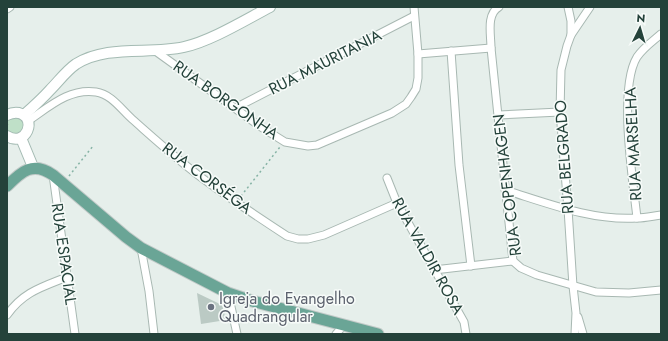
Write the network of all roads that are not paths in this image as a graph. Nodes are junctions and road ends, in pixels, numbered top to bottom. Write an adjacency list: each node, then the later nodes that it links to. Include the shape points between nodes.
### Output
1 (10, 7): 7 (street)
2 (270, 7): 12 (street, via 198,42 184,47)
3 (414, 7): 8 (street, RUA BORGONHA)
4 (499, 7): 11 (street, RUA COPENHAGEN, via 492,13)
5 (568, 7): 10 (street)
6 (590, 7): 10 (street, RUA BELGRADO)
7 (7, 9)
8 (414, 16): 14 (street, RUA BORGONHA); 15 (street, RUA MAURITANIA)
9 (661, 34): 30 (street, RUA MARSELHA, via 637,57 628,93 629,138)
10 (572, 35): 16 (street, RUA BELGRADO, via 560,70)
11 (491, 48): 13 (street); 17 (street, RUA COPENHAGEN)
12 (154, 50): 15 (street, RUA BORGONHA); 19 (street, via 104,54 76,64)
13 (451, 50): 14 (street); 33 (street, via 459,165)
14 (418, 54): 15 (street, RUA BORGONHA, via 416,89 406,104 317,145 285,142)
15 (236, 108)
16 (560, 112): 17 (street); 28 (street, RUA BELGRADO)
17 (499, 115): 26 (street, RUA COPENHAGEN)
18 (7, 116): 19 (street, via 17,112)
19 (26, 118): 21 (street, via 28,129); 27 (street, RUA CORSÉGA, via 75,92 98,92 111,98 208,183 287,236 298,239 324,234)
20 (7, 136): 21 (street)
21 (21, 138): 22 (street)
22 (33, 167): 23 (main road); 25 (main road, via 23,171)
23 (53, 175): 31 (main road); 35 (street, RUA ESPACIAL)
24 (387, 178): 27 (street, RUA VALDIR ROSA)
25 (7, 186)
26 (505, 190): 28 (street); 32 (street, RUA COPENHAGEN)
27 (397, 203): 34 (street, RUA VALDIR ROSA)
28 (568, 209): 30 (street, via 604,217); 36 (street, RUA BELGRADO)
29 (661, 215): 30 (street)
30 (637, 218)
31 (141, 248): 38 (main road); 43 (street)
32 (513, 261): 33 (street); 36 (street, RUA COPENHAGEN, via 521,268 537,275)
33 (471, 266): 34 (street)
34 (434, 270): 46 (street, RUA VALDIR ROSA, via 464,322)
35 (67, 277): 40 (street, via 33,290 21,298); 42 (street, RUA ESPACIAL)
36 (573, 286): 37 (street, RUA COPENHAGEN, via 612,293); 39 (street, RUA BELGRADO)
37 (661, 290)
38 (228, 293): 41 (main road); 44 (street)
39 (576, 313): 47 (street, RUA BELGRADO); 48 (street, RUA BELGRADO)
40 (7, 316)
41 (339, 330): 45 (main road)
42 (75, 334)
43 (154, 334)
44 (237, 334)
45 (378, 334)
46 (466, 334)
47 (575, 334)
48 (583, 334)

